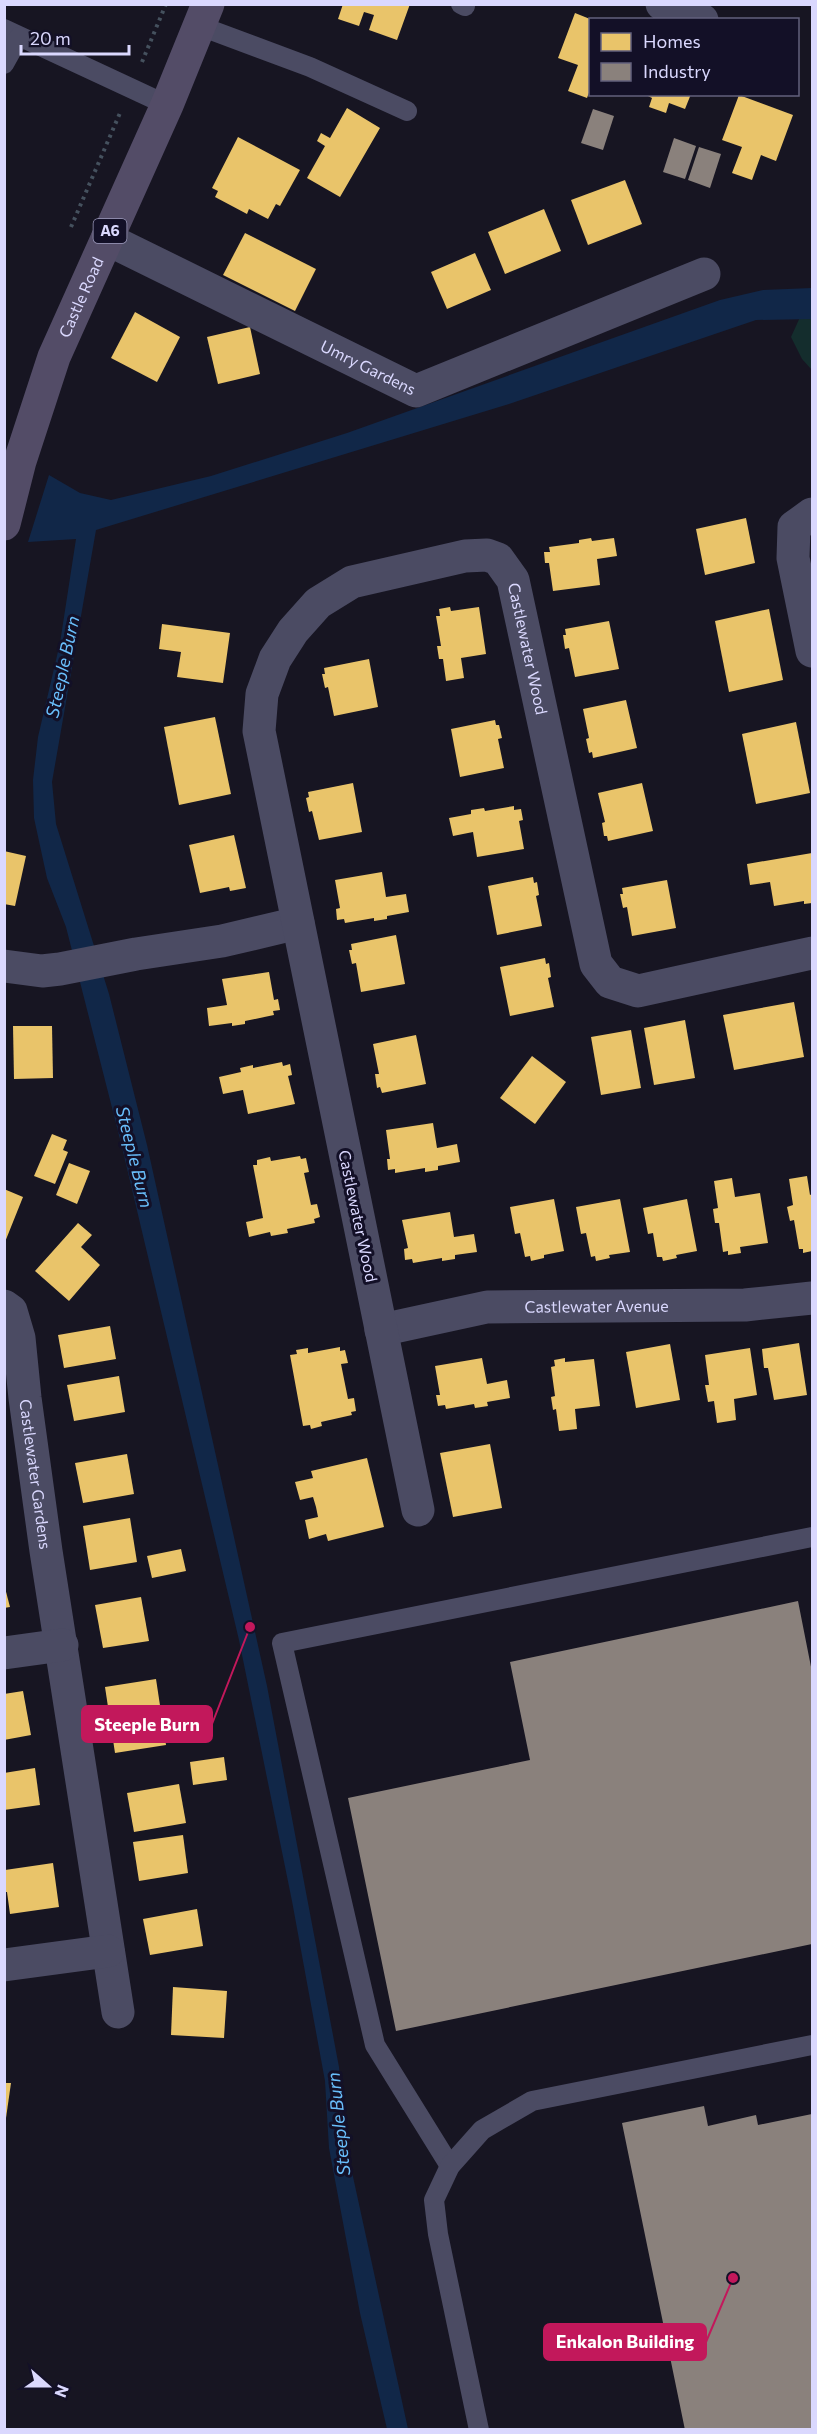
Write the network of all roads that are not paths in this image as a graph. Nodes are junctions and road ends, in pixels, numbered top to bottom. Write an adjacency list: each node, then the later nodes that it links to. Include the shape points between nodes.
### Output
1 (662, 4): 3 (street)
2 (204, 15): 6 (main road, Castle Road / A6); 7 (lane)
3 (697, 18)
4 (12, 33): 5 (lane); 6 (lane)
5 (4, 64)
6 (166, 105): 8 (main road, Castle Road / A6)
7 (407, 111)
8 (107, 239): 9 (street, Umry Gardens, via 416,391); 11 (main road, Castle Road / A6, via 54,357)
9 (704, 274)
10 (813, 514): 12 (street, via 794,527 793,558)
11 (4, 524)
12 (813, 651)
13 (298, 923): 14 (street, Castlewater Wood, via 259,731 262,694 275,659 318,603 352,582 465,556 487,555 498,559 513,580 596,964 610,982 638,991); 15 (street, via 60,969); 18 (street, Castlewater Wood)
14 (813, 953)
15 (4, 966)
16 (813, 1298): 18 (street, Castlewater Avenue, via 745,1305 487,1307)
17 (4, 1306): 21 (street, Castlewater Gardens, via 11,1311 19,1338)
18 (381, 1330): 19 (street, Castlewater Wood)
19 (418, 1510)
20 (813, 1537): 27 (lane, via 282,1644 375,2045)
21 (62, 1645): 22 (street); 23 (street, Castlewater Gardens)
22 (4, 1653)
23 (108, 1951): 24 (street); 25 (street, Castlewater Gardens)
24 (4, 1965)
25 (118, 2012)
26 (813, 2045): 27 (lane, via 532,2101 482,2130)
27 (450, 2166): 28 (lane, via 434,2200)
28 (479, 2430)

